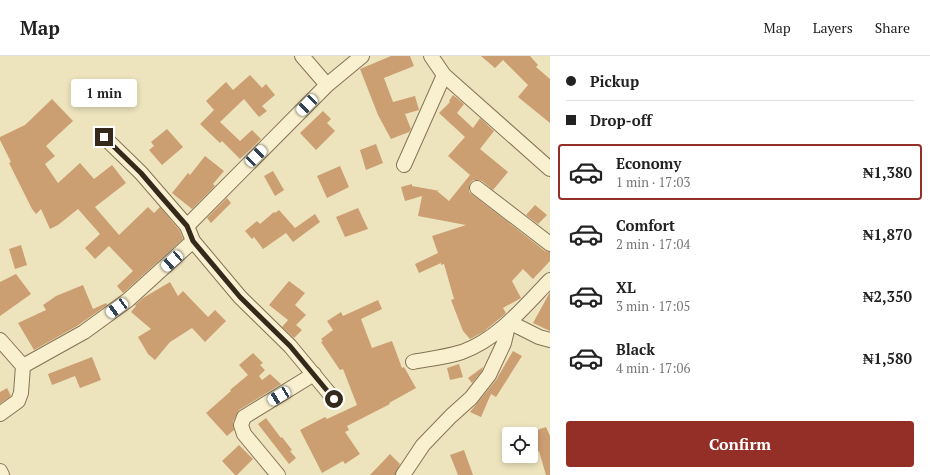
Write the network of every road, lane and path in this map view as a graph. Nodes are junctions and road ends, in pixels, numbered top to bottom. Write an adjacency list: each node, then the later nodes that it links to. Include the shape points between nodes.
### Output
1 (302, 56): 5 (street)
2 (362, 56): 5 (street)
3 (431, 56): 4 (street)
4 (444, 75): 7 (street); 8 (street)
5 (327, 85): 10 (street)
6 (104, 137): 10 (street, via 141,173)
7 (404, 165)
8 (550, 170)
9 (477, 188): 12 (street)
10 (187, 226): 11 (street)
11 (193, 241): 18 (street, via 122,305 84,332); 19 (street, via 240,297 290,346)
12 (550, 244)
13 (550, 280): 14 (street)
14 (509, 322): 16 (street); 17 (street, via 485,341 461,352); 25 (street, via 504,343 489,375 471,398 423,445)
15 (0, 340): 18 (street)
16 (550, 340)
17 (413, 362)
18 (23, 366): 21 (street, via 18,401)
19 (314, 374): 20 (street); 24 (street, via 244,417 241,425 244,434)
20 (334, 399)
21 (0, 414)
22 (0, 471): 23 (street)
23 (2, 475)
24 (278, 475)
25 (403, 475)

